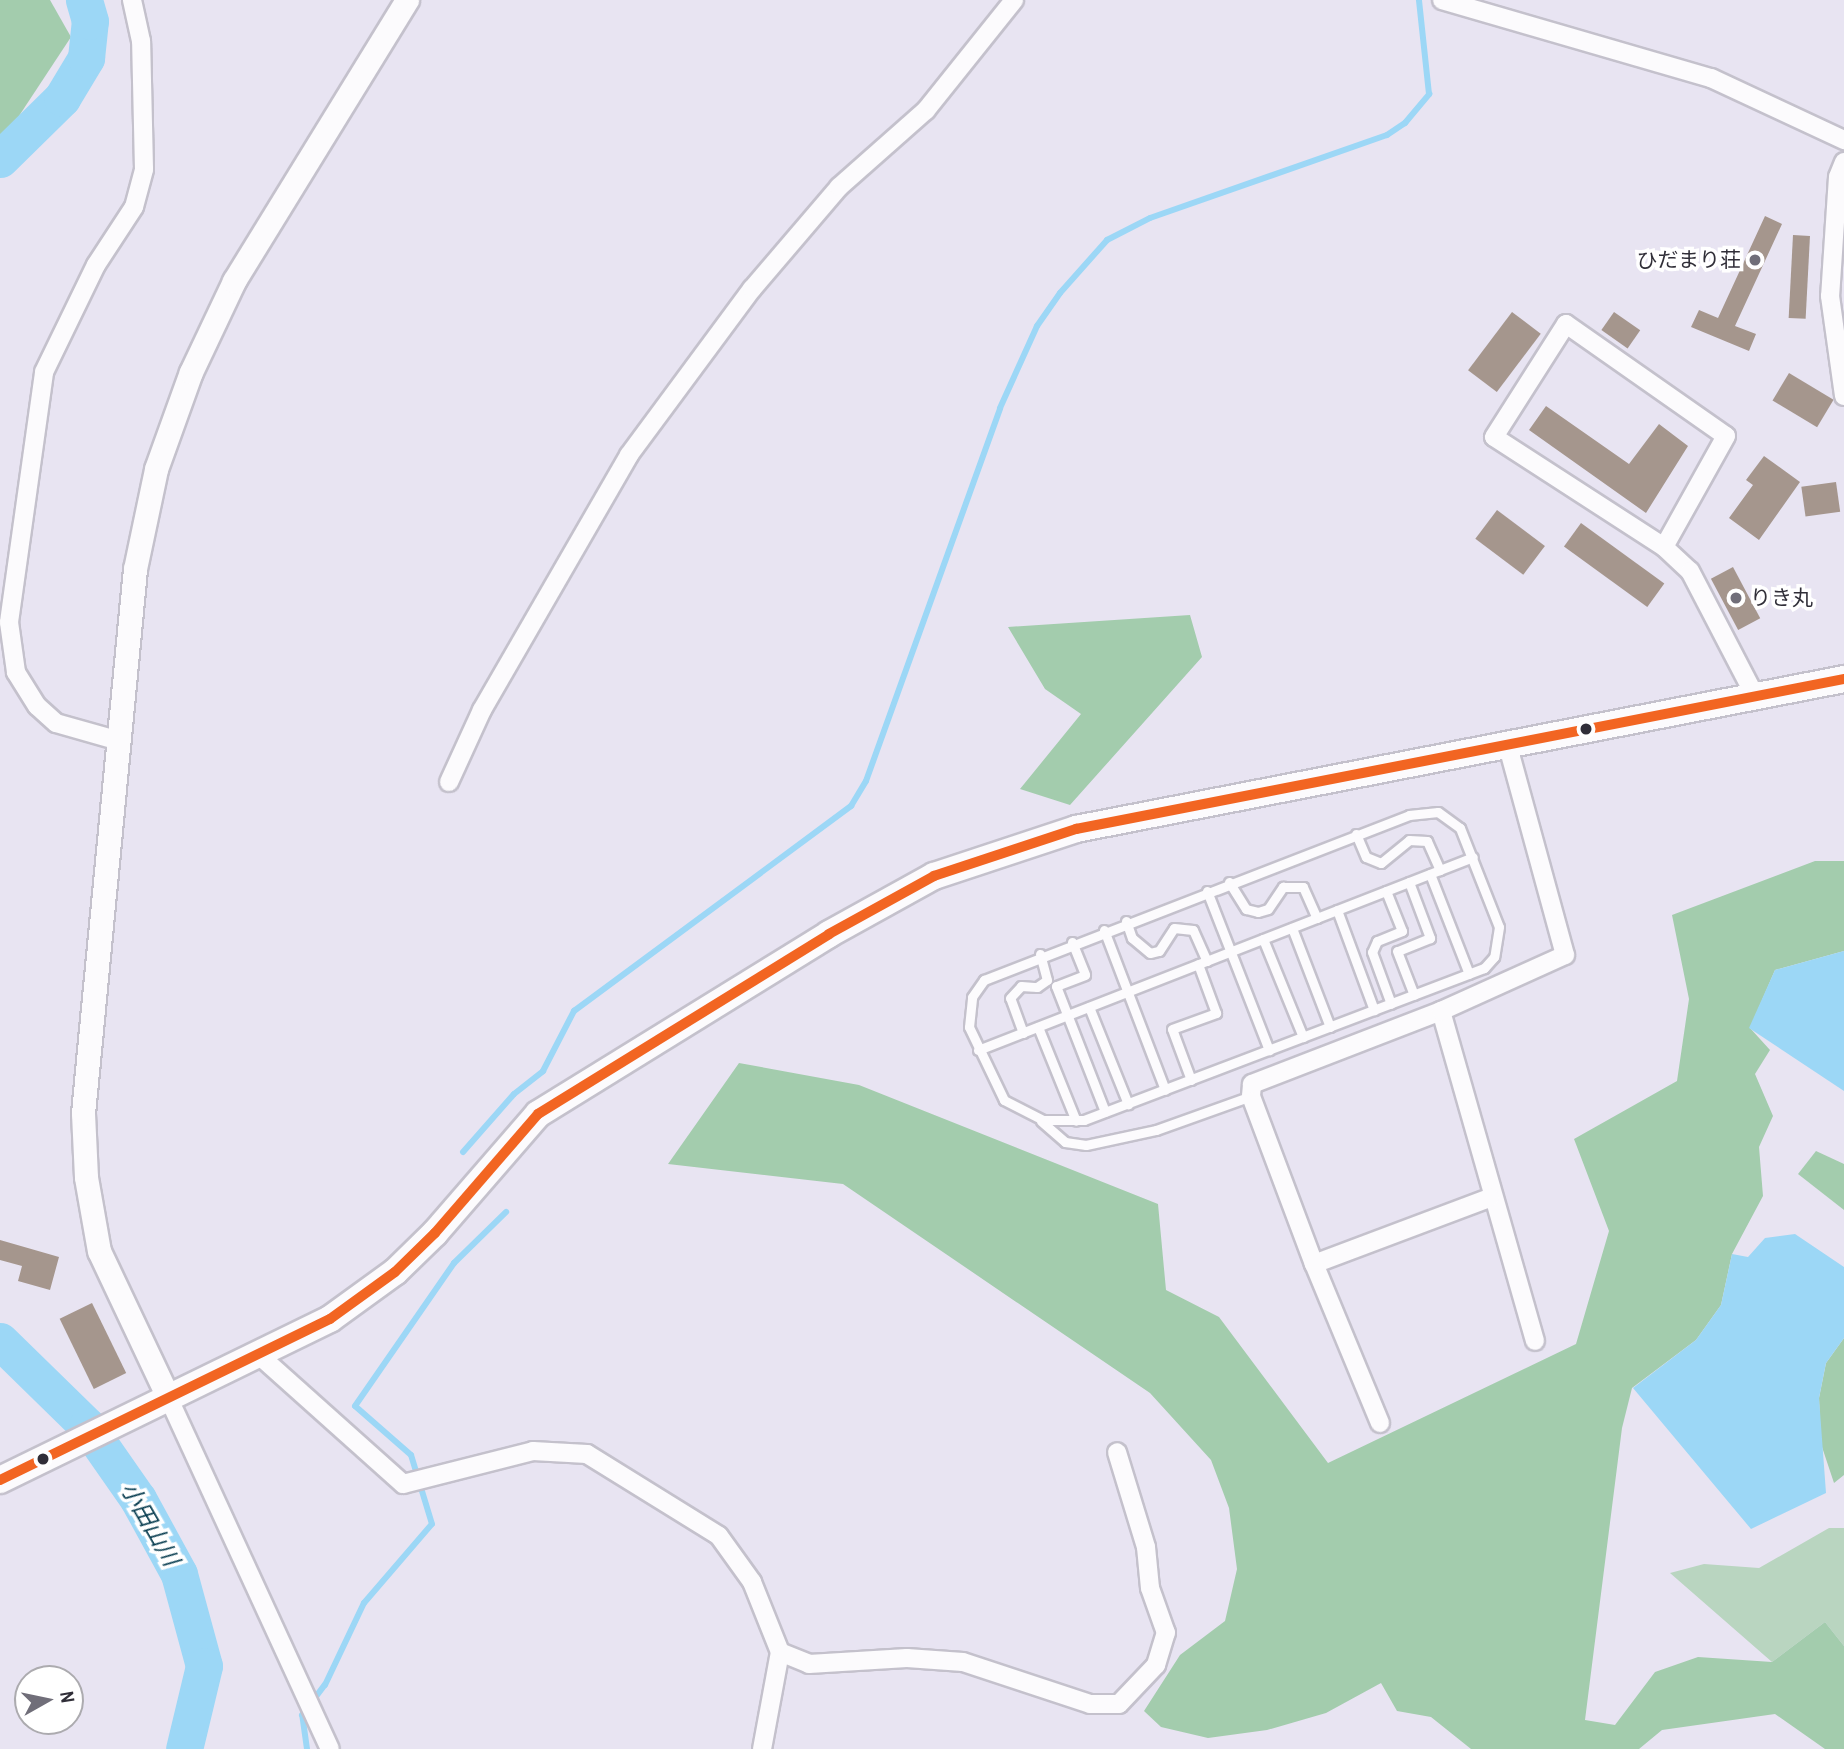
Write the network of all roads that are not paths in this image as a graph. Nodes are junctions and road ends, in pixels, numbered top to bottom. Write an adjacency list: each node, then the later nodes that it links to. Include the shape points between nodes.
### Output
1 (132, 0): 11 (street, via 141,41 144,169 134,207 96,265 44,372 9,622 16,672 37,706 56,723)
2 (407, 0): 11 (street, via 234,281 191,372 156,469 135,569)
3 (1014, 0): 13 (street, via 926,110 839,187 752,289 629,455 482,710)
4 (1443, 0): 5 (street, via 1711,78)
5 (1844, 140)
6 (1844, 162): 7 (street, via 1838,177 1830,296)
7 (1844, 396)
8 (1664, 547): 8 (street, via 1726,436 1566,324 1494,437); 10 (street, via 1690,572)
9 (1844, 679): 10 (main road)
10 (1756, 698): 12 (main road)
11 (116, 740): 56 (street, via 83,1113 86,1177 99,1251)
12 (1508, 747): 37 (street, via 1565,955); 55 (main road, via 1076,829 1009,848 923,882 538,1114 395,1272 330,1319)
13 (449, 782)
14 (1356, 834): 15 (lane, via 1409,814 1438,811 1460,828); 16 (lane, via 1366,857 1381,863 1409,840 1427,841); 17 (lane)
15 (1473, 857): 16 (lane); 31 (lane, via 1499,927 1494,957)
16 (1435, 872): 18 (lane); 31 (lane)
17 (1229, 882): 19 (lane); 22 (lane, via 1246,909 1258,912 1268,909 1283,887 1303,887)
18 (1409, 882): 20 (lane); 33 (lane, via 1430,938 1397,951)
19 (1207, 891): 23 (lane); 28 (lane)
20 (1386, 891): 21 (lane); 34 (lane, via 1402,931 1377,941 1372,952)
21 (1337, 910): 22 (lane); 36 (lane)
22 (1317, 918): 24 (lane)
23 (1126, 921): 25 (lane); 30 (lane, via 1132,938 1150,953 1159,951 1174,928 1193,930)
24 (1292, 928): 26 (lane); 40 (lane)
25 (1104, 930): 27 (lane); 32 (lane)
26 (1263, 939): 28 (lane); 42 (lane)
27 (1072, 942): 29 (lane); 38 (lane, via 1085,975 1056,986)
28 (1231, 952): 30 (lane); 44 (lane)
29 (1040, 954): 41 (lane, via 1047,980 1037,987 1021,986 1010,998); 43 (lane, via 984,979 969,1013)
30 (1203, 963): 32 (lane); 45 (lane, via 1216,1013 1172,1029)
31 (1469, 974): 33 (lane)
32 (1128, 992): 35 (lane); 46 (lane)
33 (1414, 995): 34 (lane)
34 (1391, 1004): 36 (lane)
35 (1089, 1007): 38 (lane); 48 (lane)
36 (1374, 1010): 40 (lane)
37 (1441, 1011): 47 (street, via 1252,1084); 52 (street)
38 (1068, 1015): 39 (lane); 49 (lane)
39 (1038, 1027): 41 (lane); 51 (lane)
40 (1330, 1027): 42 (lane)
41 (1023, 1033): 43 (lane)
42 (1303, 1037): 44 (lane)
43 (978, 1050): 50 (lane, via 1004,1100)
44 (1269, 1050): 45 (lane)
45 (1191, 1080): 46 (lane)
46 (1165, 1090): 48 (lane)
47 (1251, 1096): 50 (lane, via 1156,1130 1086,1145 1065,1142); 53 (street)
48 (1128, 1104): 49 (lane)
49 (1105, 1112): 51 (lane)
50 (1039, 1119): 51 (lane)
51 (1076, 1121)
52 (1490, 1198): 53 (street); 54 (street)
53 (1314, 1264): 57 (street)
54 (1535, 1340)
55 (260, 1356): 56 (main road); 60 (street, via 403,1485 533,1451 587,1454 719,1536 752,1582)
56 (168, 1397): 59 (main road); 61 (street)
57 (1380, 1423)
58 (1117, 1452): 60 (street, via 1146,1547 1150,1588 1166,1633 1156,1665 1119,1704 1090,1704 963,1661 907,1657 809,1664)
59 (0, 1480)
60 (780, 1652): 62 (street)
61 (330, 1749)
62 (762, 1749)

